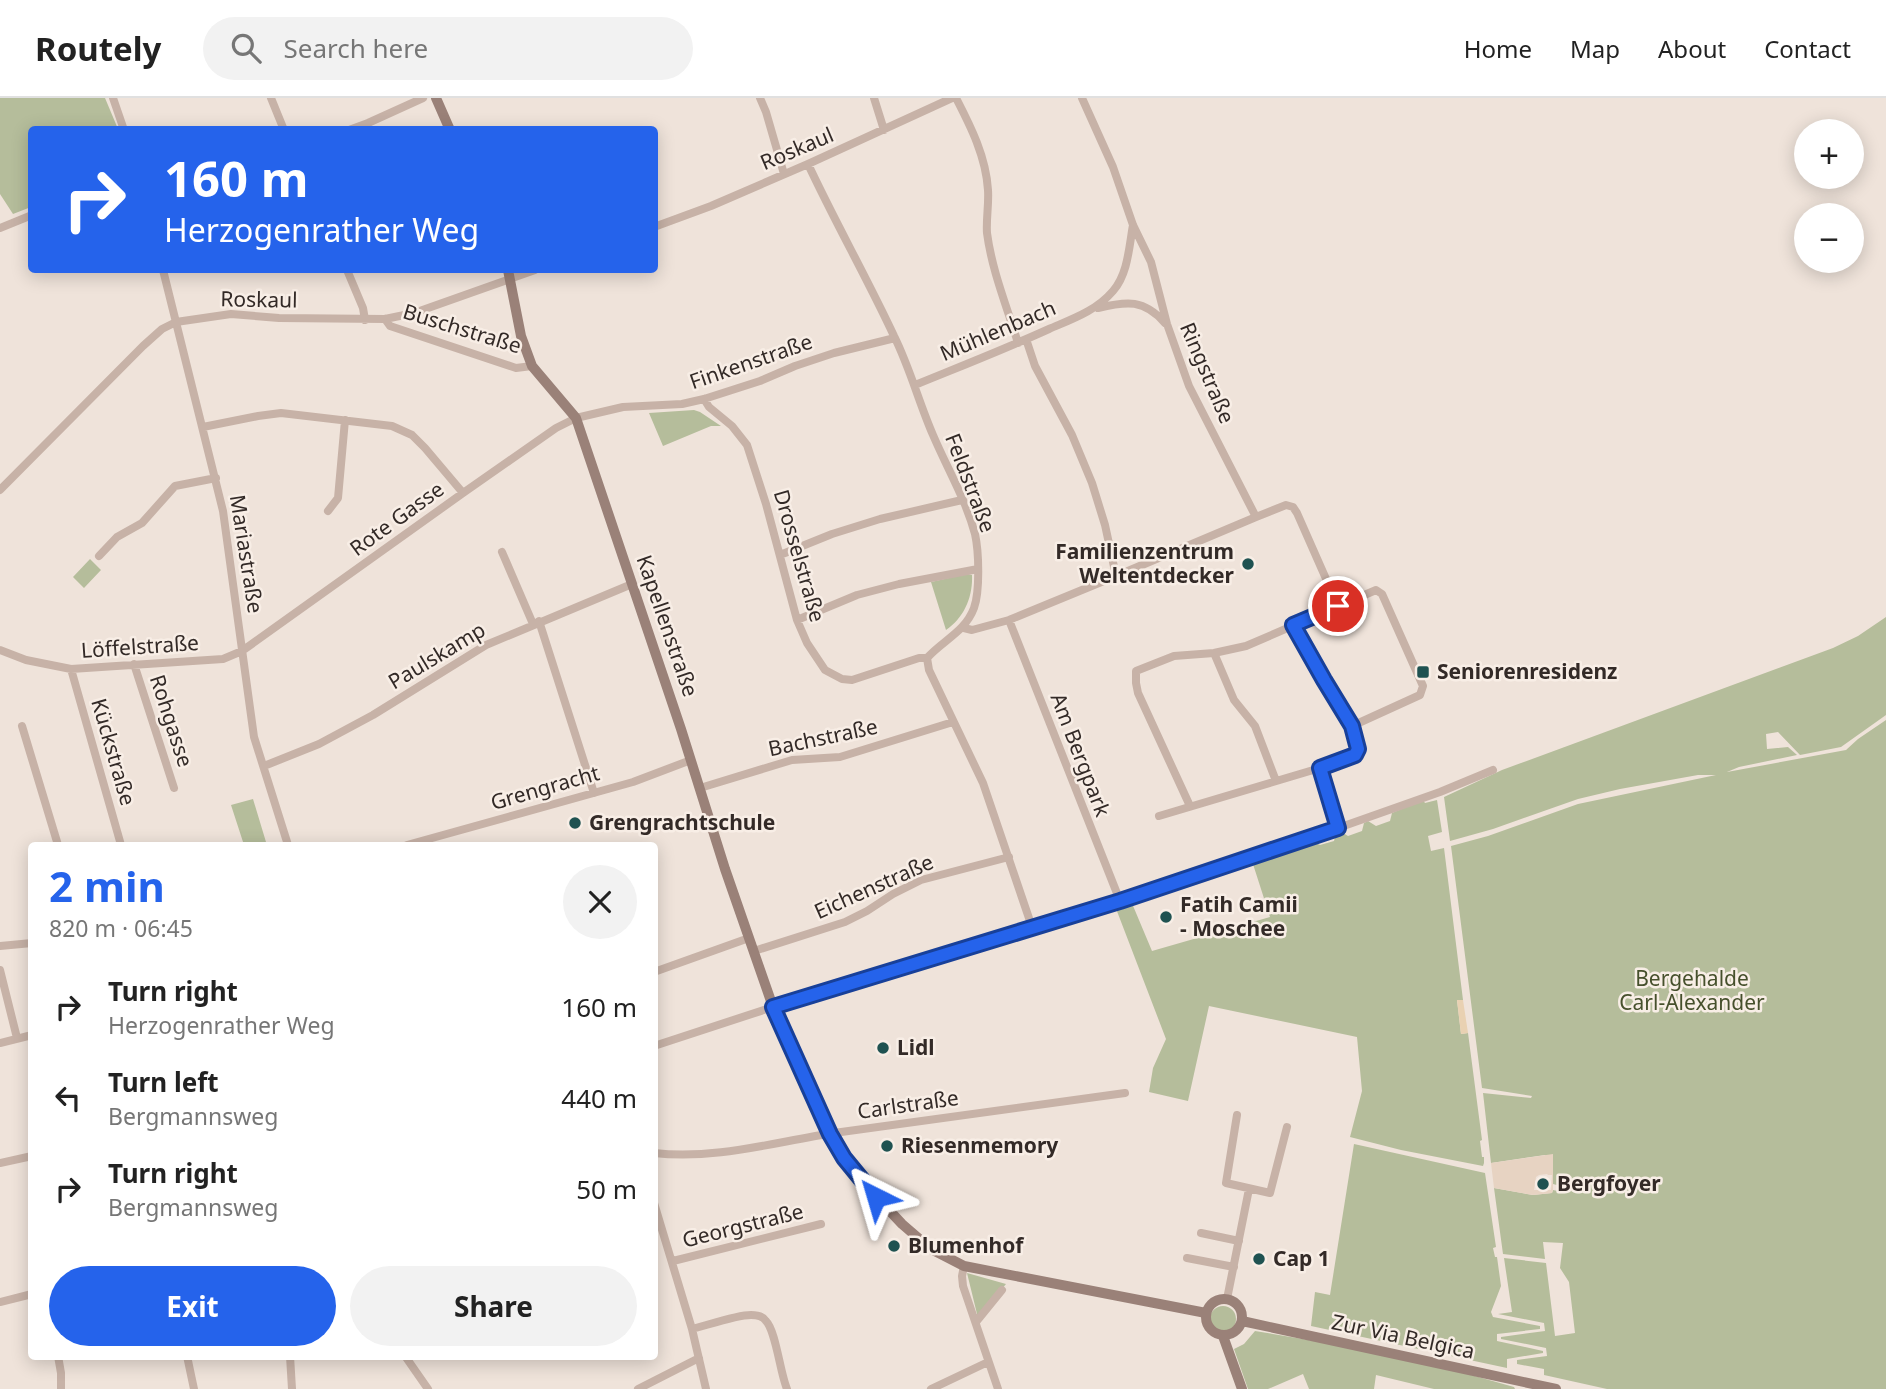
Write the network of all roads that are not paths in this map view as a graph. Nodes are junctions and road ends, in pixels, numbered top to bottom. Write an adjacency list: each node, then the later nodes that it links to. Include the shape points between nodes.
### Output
1 (113, 98): 9 (street)
2 (271, 98): 10 (street)
3 (423, 98): 11 (street)
4 (436, 98): 12 (street)
5 (760, 98): 15 (street)
6 (874, 98): 13 (street)
7 (954, 98): 13 (street, Roskaul); 29 (street, via 972,130 987,173 987,231 998,282)
8 (1082, 98): 17 (street, Ringstraße)
9 (123, 126)
10 (282, 126)
11 (360, 126)
12 (448, 126)
13 (884, 130): 14 (street, Roskaul)
14 (808, 164): 15 (street, Roskaul); 28 (street, Feldstraße)
15 (784, 174): 18 (street, Roskaul)
16 (28, 217): 19 (street)
17 (1133, 225): 23 (street, Mühlenbach, via 1122,275); 27 (street, Ringstraße, via 1151,262)
18 (658, 226)
19 (0, 228)
20 (164, 273): 26 (street, Mariastraße)
21 (348, 273): 24 (street)
22 (509, 274): 25 (street, Roskaul, via 414,313); 30 (street, Kapellenstraße)
23 (1095, 308): 27 (street, Mühlenbach, via 1133,303 1149,307); 29 (street, Mühlenbach)
24 (365, 320): 25 (street, Roskaul); 26 (street, Roskaul, via 231,314)
25 (385, 320): 30 (street, Buschstraße, via 390,326 516,368)
26 (176, 322): 35 (street, Mariastraße); 37 (street, Roskaul, via 143,346)
27 (1167, 324): 41 (street, Ringstraße, via 1189,386)
28 (895, 338): 31 (street, Feldstraße); 32 (street, Finkenstraße, via 834,353)
29 (1022, 341): 31 (street, Mühlenbach); 46 (street, via 1092,483)
30 (532, 366): 33 (street, Kapellenstraße)
31 (915, 385): 39 (street, Feldstraße)
32 (704, 399): 33 (street, Finkenstraße, via 623,407); 43 (street, Drosselstraße, via 747,445)
33 (576, 418): 38 (street, Rote Gasse); 47 (street, Kapellenstraße)
34 (345, 420): 35 (street, via 281,413); 38 (street, via 392,426 412,435); 40 (street, via 338,498)
35 (203, 427): 36 (street, Mariastraße)
36 (216, 478): 44 (street, via 175,486 142,523 117,537); 55 (street, Mariastraße)
37 (0, 490)
38 (463, 493): 55 (street, Rote Gasse)
39 (962, 500): 43 (street, via 880,519); 45 (street, Feldstraße, via 975,535)
40 (328, 511)
41 (1256, 517): 46 (street); 48 (street, via 1286,505 1293,507)
42 (502, 552): 51 (street)
43 (780, 555): 49 (street, Drosselstraße)
44 (99, 556)
45 (978, 569): 49 (street, via 857,595); 53 (street, Feldstraße, via 974,607)
46 (1116, 576): 50 (street)
47 (632, 584): 51 (street, Paulskamp); 63 (street, Kapellenstraße)
48 (1338, 606): 52 (street); 62 (street, via 1376,590 1382,594 1423,686 1420,695)
49 (797, 620): 57 (street, Drosselstraße, via 825,670 842,679)
50 (1009, 620): 53 (street); 79 (street, Am Bergpark)
51 (536, 623): 64 (street, Paulskamp, via 485,645 319,744); 70 (street)
52 (1293, 625): 56 (street, via 1246,646); 62 (street)
53 (964, 628): 57 (street)
54 (0, 650): 59 (street, Löffelstraße)
55 (242, 652): 58 (street, Löffelstraße, via 223,659); 64 (street, Mariastraße, via 254,737)
56 (1214, 653): 67 (street, via 1234,700 1255,726); 71 (street, via 1174,656 1136,671 1138,693)
57 (927, 658): 60 (street)
58 (134, 664): 59 (street, Löffelstraße); 68 (street, Rohgasse)
59 (71, 669): 75 (street, Kückstraße)
60 (953, 722): 69 (street, Bachstraße, via 840,757 792,760); 78 (street, via 982,783)
61 (22, 726): 74 (street)
62 (1352, 726): 65 (street, via 1358,749 1355,755)
63 (691, 760): 69 (street, Kapellenstraße); 70 (street, Grengracht)
64 (264, 766): 76 (street, Mariastraße)
65 (1320, 768): 67 (street); 73 (street)
66 (1493, 770): 73 (street)
67 (1276, 781): 71 (street)
68 (174, 788)
69 (700, 788): 81 (street, Kapellenstraße)
70 (594, 793): 77 (street, Grengracht)
71 (1190, 806): 72 (street)
72 (1159, 816)
73 (1338, 828): 79 (street)
74 (57, 842)
75 (120, 842)
76 (287, 842)
77 (418, 842)
78 (1009, 858): 80 (street); 84 (street, Eichenstraße, via 921,880 845,922)
79 (1120, 901): 80 (street)
80 (1032, 927): 87 (street)
81 (749, 938): 84 (street, Kapellenstraße); 86 (street)
82 (28, 943): 83 (street)
83 (0, 946)
84 (754, 951): 87 (street, Kapellenstraße)
85 (0, 970): 89 (street)
86 (658, 971)
87 (773, 1007): 91 (street); 95 (street, Kapellenstraße)
88 (28, 1036): 89 (street)
89 (17, 1038): 90 (street)
90 (0, 1043)
91 (658, 1045)
92 (1125, 1093): 95 (street, Carlstraße)
93 (1237, 1115): 99 (street, via 1226,1183)
94 (1287, 1126): 99 (street, via 1270,1193)
95 (830, 1134): 96 (street, Carlstraße, via 698,1156); 106 (street, Kapellenstraße, via 860,1179 902,1224 931,1249)
96 (658, 1153)
97 (28, 1157): 98 (street)
98 (0, 1163)
99 (1249, 1189): 103 (street)
100 (658, 1215): 105 (street, Georgstraße)
101 (821, 1224): 105 (street, Georgstraße)
102 (1200, 1233): 103 (street)
103 (1239, 1241): 107 (street)
104 (1187, 1258): 107 (street)
105 (673, 1261): 115 (street, Georgstraße)
106 (964, 1266): 112 (street, Kapellenstraße); 114 (street, via 963,1286)
107 (1234, 1267): 110 (street)
108 (1002, 1290): 114 (street)
109 (28, 1295): 111 (street)
110 (1227, 1299): 112 (street, via 1214,1301); 113 (street, via 1241,1310)
111 (0, 1302)
112 (1206, 1313): 116 (street, via 1207,1326)
113 (1242, 1321): 116 (street, via 1235,1332); 133 (street, Zur Via Belgica)
114 (976, 1322): 122 (street)
115 (692, 1329): 117 (street, Georgstraße); 129 (street, via 760,1316 772,1332)
116 (1223, 1336): 132 (street)
117 (699, 1358): 127 (street); 128 (street, Georgstraße)
118 (59, 1360): 123 (street)
119 (188, 1360): 124 (street)
120 (290, 1360): 125 (street)
121 (408, 1360): 126 (street)
122 (988, 1362): 130 (street); 131 (street)
123 (61, 1389)
124 (194, 1389)
125 (292, 1389)
126 (428, 1389)
127 (639, 1389)
128 (706, 1389)
129 (787, 1389)
130 (931, 1389)
131 (998, 1389)
132 (1242, 1389)
133 (1556, 1389)

